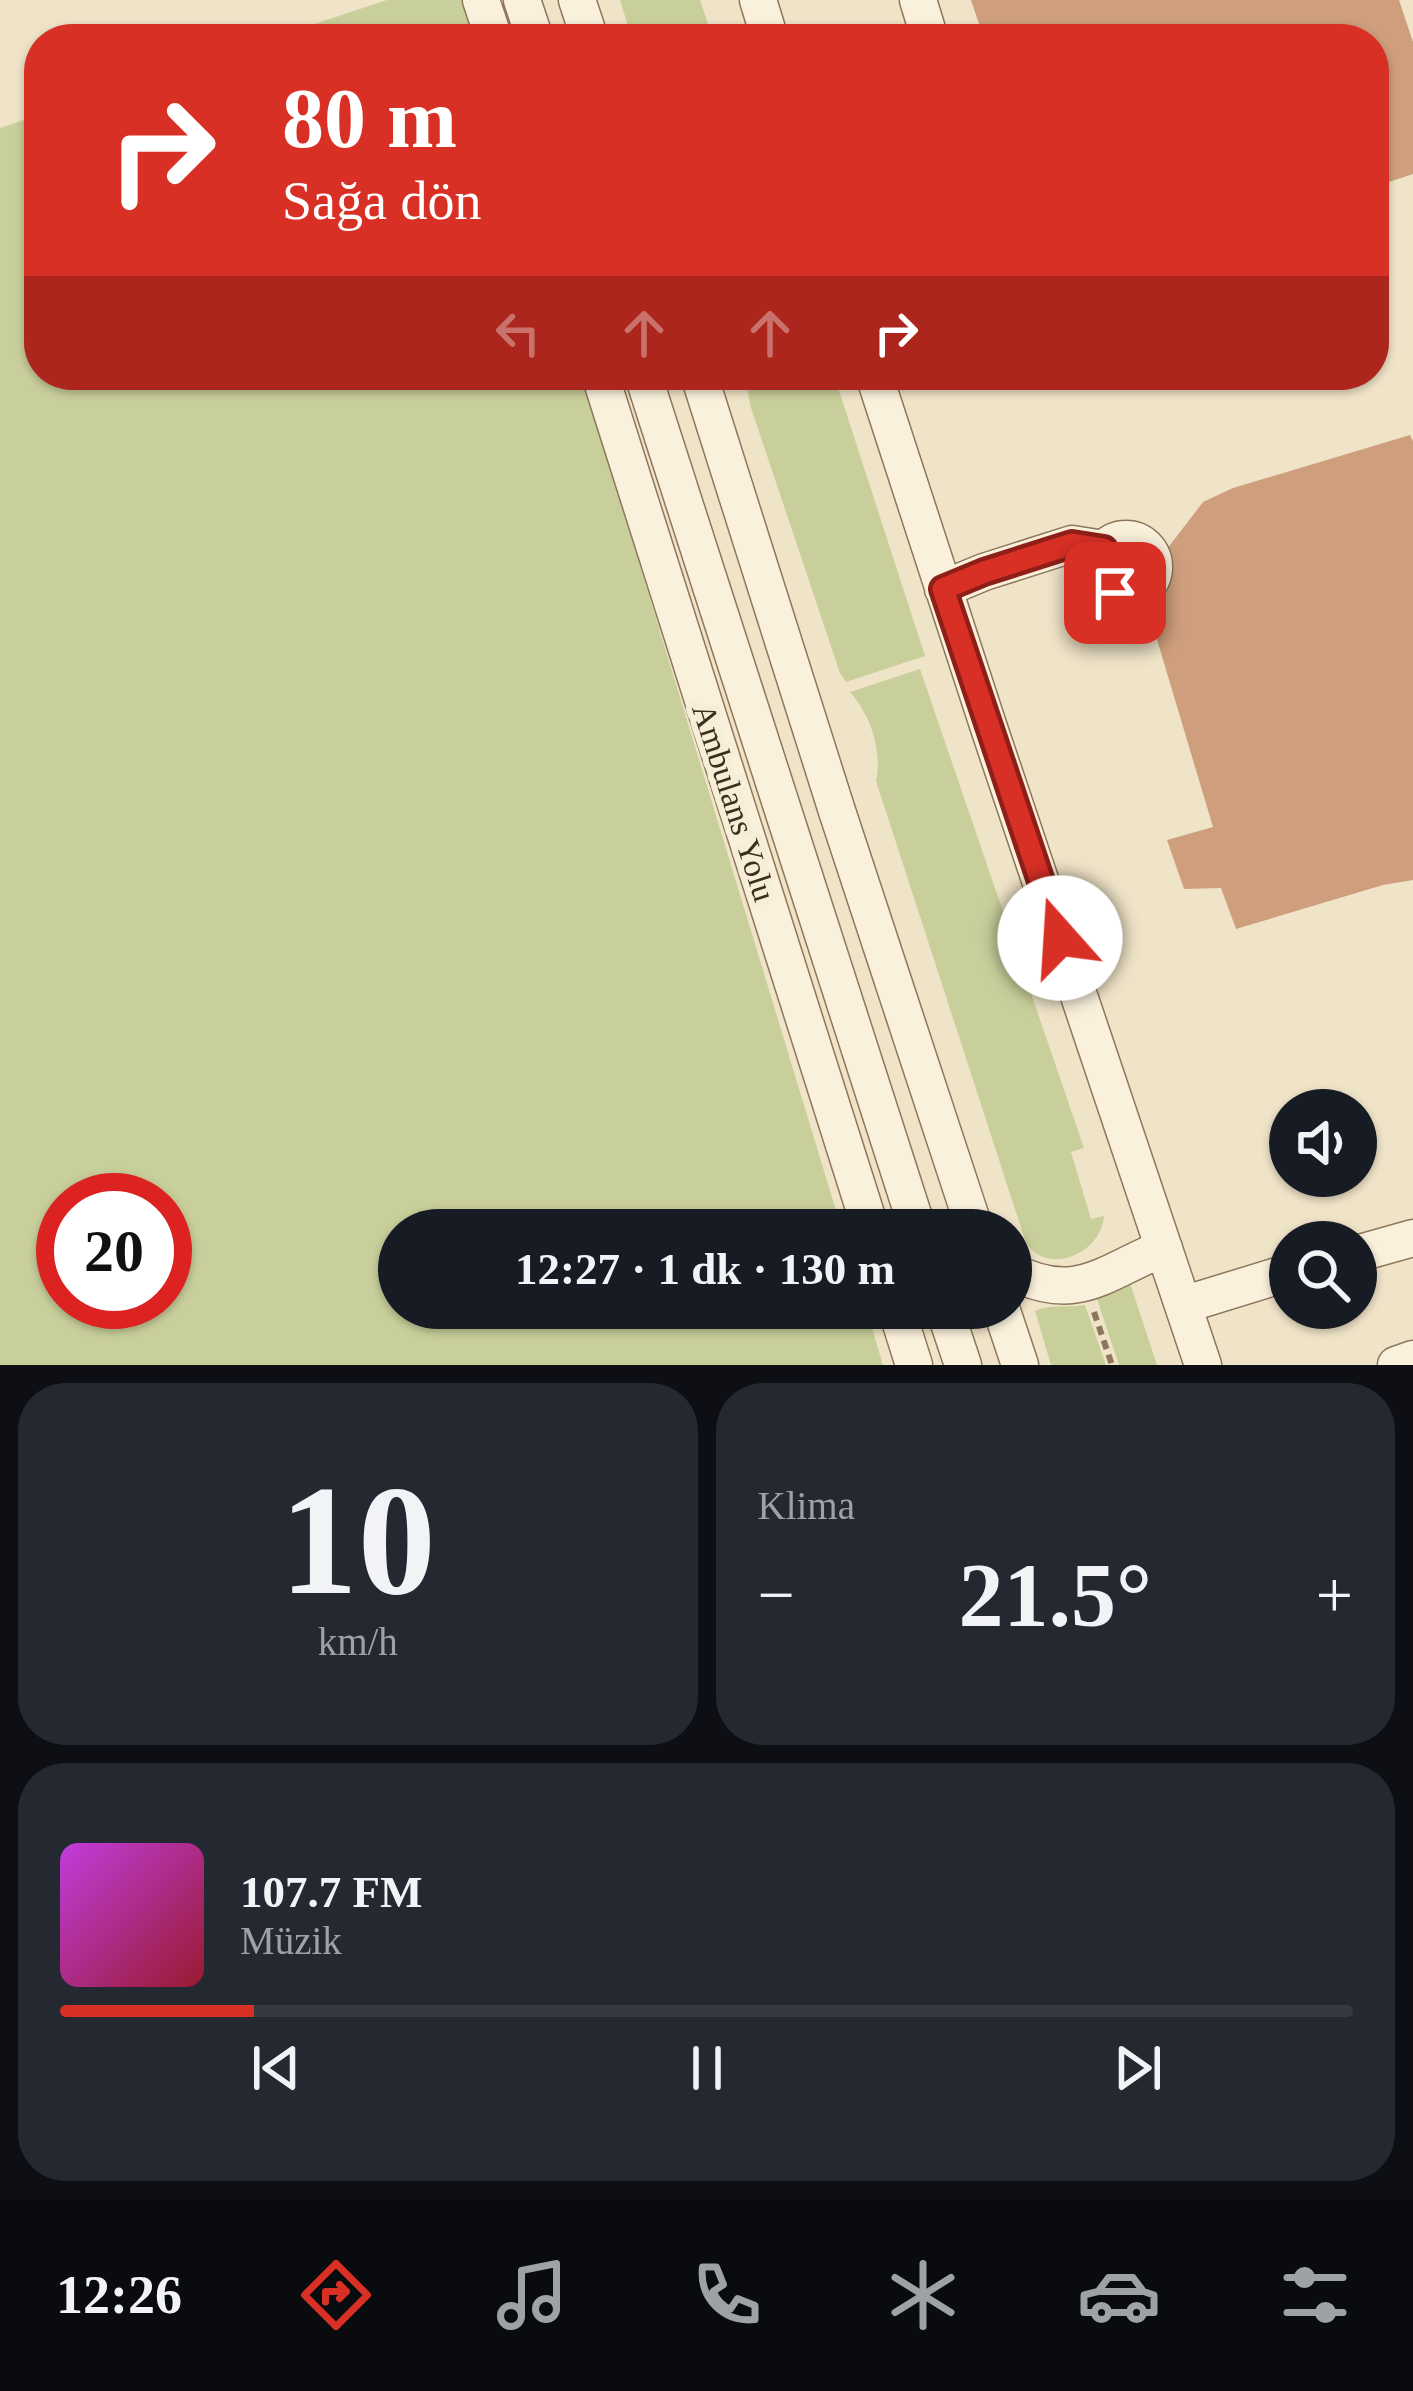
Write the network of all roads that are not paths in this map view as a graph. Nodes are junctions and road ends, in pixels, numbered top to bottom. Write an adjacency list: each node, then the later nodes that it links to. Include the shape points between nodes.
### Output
1 (605, 390): 7 (lane, Ambulans Yolu)
2 (649, 390): 8 (lane)
3 (703, 390): 9 (lane)
4 (879, 390): 6 (lane)
5 (1104, 549): 6 (lane, via 1072,544)
6 (943, 589): 11 (lane)
7 (864, 1209)
8 (911, 1209)
9 (968, 1209)
10 (1413, 1238): 12 (lane)
11 (1164, 1248): 14 (lane, via 1086,1284); 15 (lane)
12 (1377, 1248)
13 (1269, 1278): 15 (lane)
14 (1032, 1280)
15 (1183, 1305): 23 (lane)
16 (903, 1329): 20 (lane)
17 (951, 1329): 21 (lane)
18 (1008, 1329): 22 (lane)
19 (1413, 1359): 24 (lane)
20 (914, 1365)
21 (964, 1365)
22 (1020, 1365)
23 (1203, 1365)
24 (1396, 1365)

